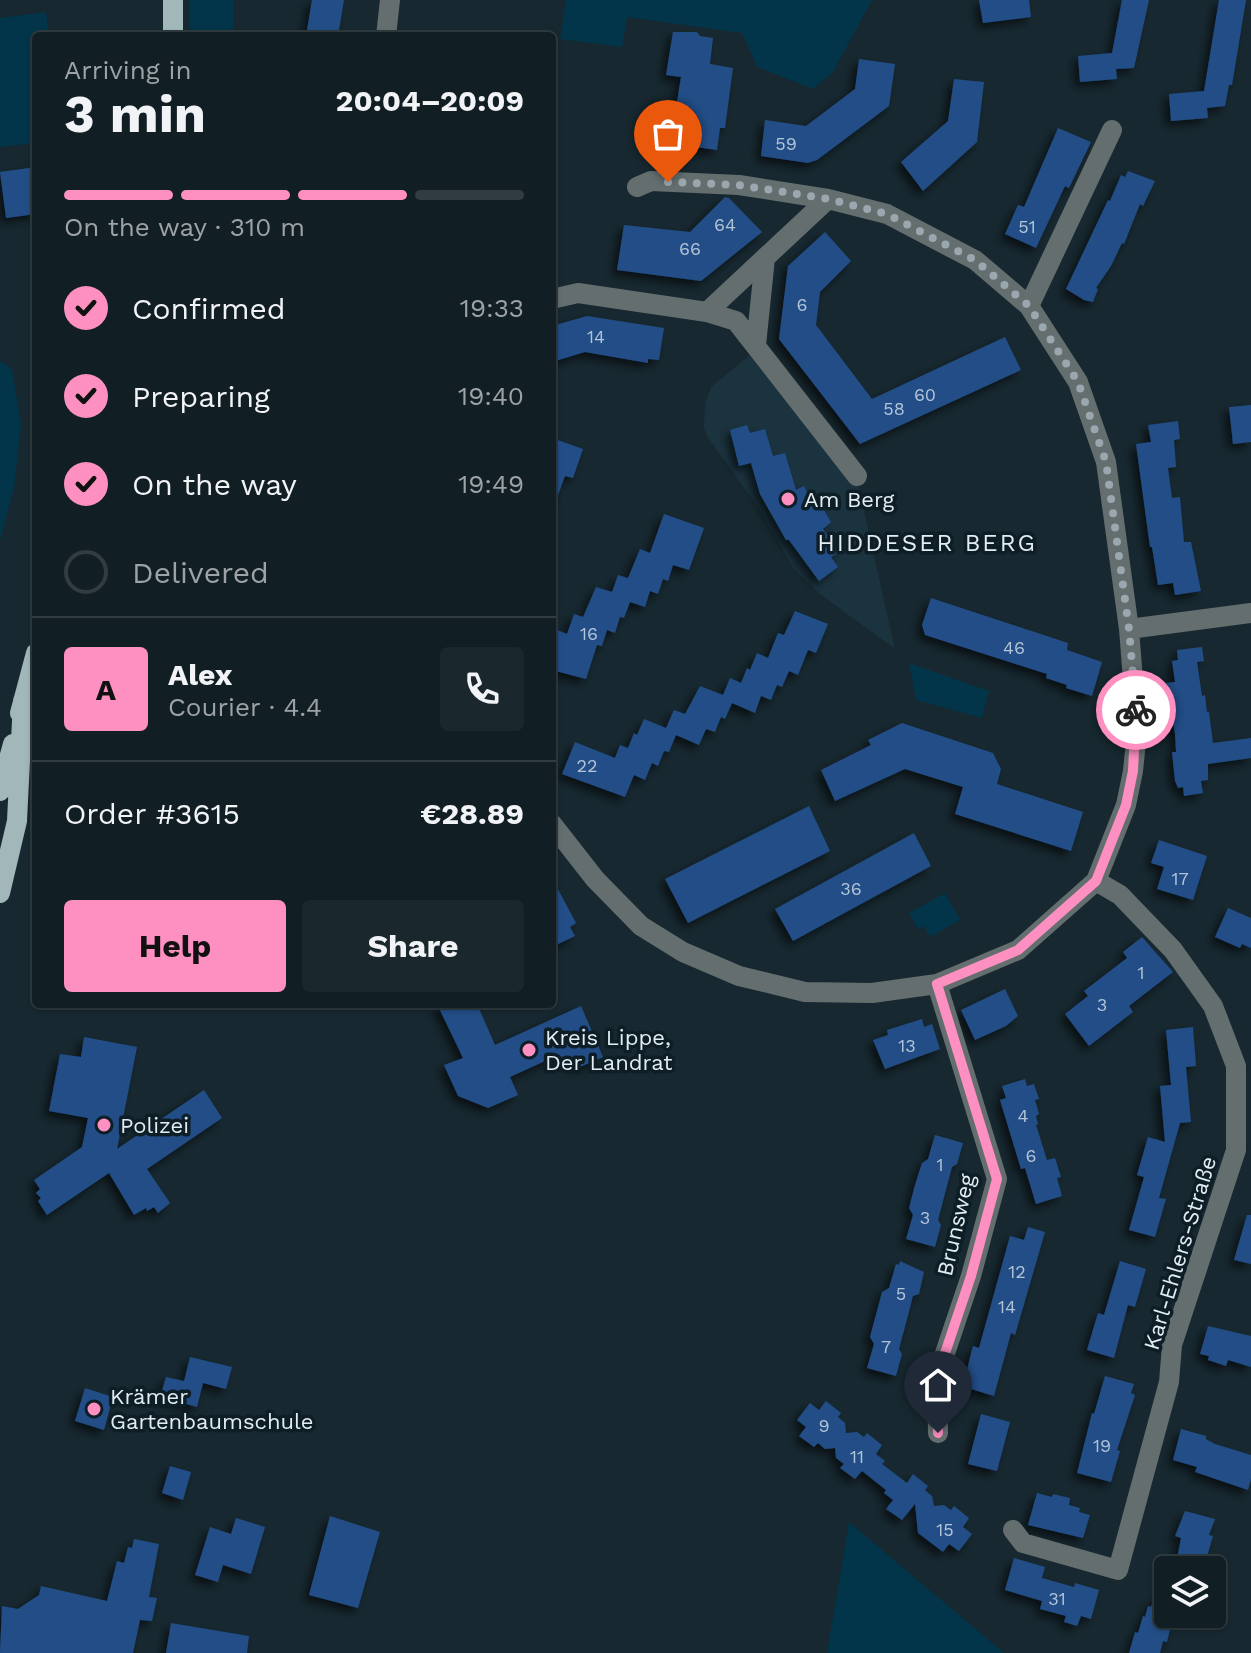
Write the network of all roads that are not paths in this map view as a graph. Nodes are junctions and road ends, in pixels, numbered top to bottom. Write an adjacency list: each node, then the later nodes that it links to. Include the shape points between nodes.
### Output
1 (173, 0): 3 (main road)
2 (390, 0): 4 (street)
3 (173, 32)
4 (386, 32)
5 (1112, 130): 10 (street)
6 (637, 187): 7 (street, via 651,181 739,185)
7 (828, 199): 8 (street); 10 (street, via 887,214 932,236 975,260)
8 (765, 258): 11 (street); 12 (street)
9 (556, 298): 11 (street, via 578,293)
10 (1029, 306): 15 (street, via 1078,382 1106,462)
11 (707, 312): 12 (street, via 736,321)
12 (756, 345): 13 (street)
13 (857, 476)
14 (1251, 613): 15 (street)
15 (1129, 629): 22 (street, via 1137,731 1133,771 1126,805)
16 (32, 668): 17 (main road)
17 (23, 701): 18 (main road); 21 (main road, via 17,821)
18 (5, 762): 19 (main road)
19 (0, 791)
20 (556, 829): 23 (street, via 641,926 725,970 805,992 872,993)
21 (1, 879)
22 (1096, 881): 23 (street, via 1018,950); 25 (street, Karl-Ehlers-Straße, via 1120,895 1173,950 1213,1006 1236,1066 1236,1150 1172,1345 1169,1382 1118,1570 1023,1543)
23 (937, 984): 24 (street, Brunsweg, via 997,1179 937,1377)
24 (938, 1433)
25 (1013, 1530)

